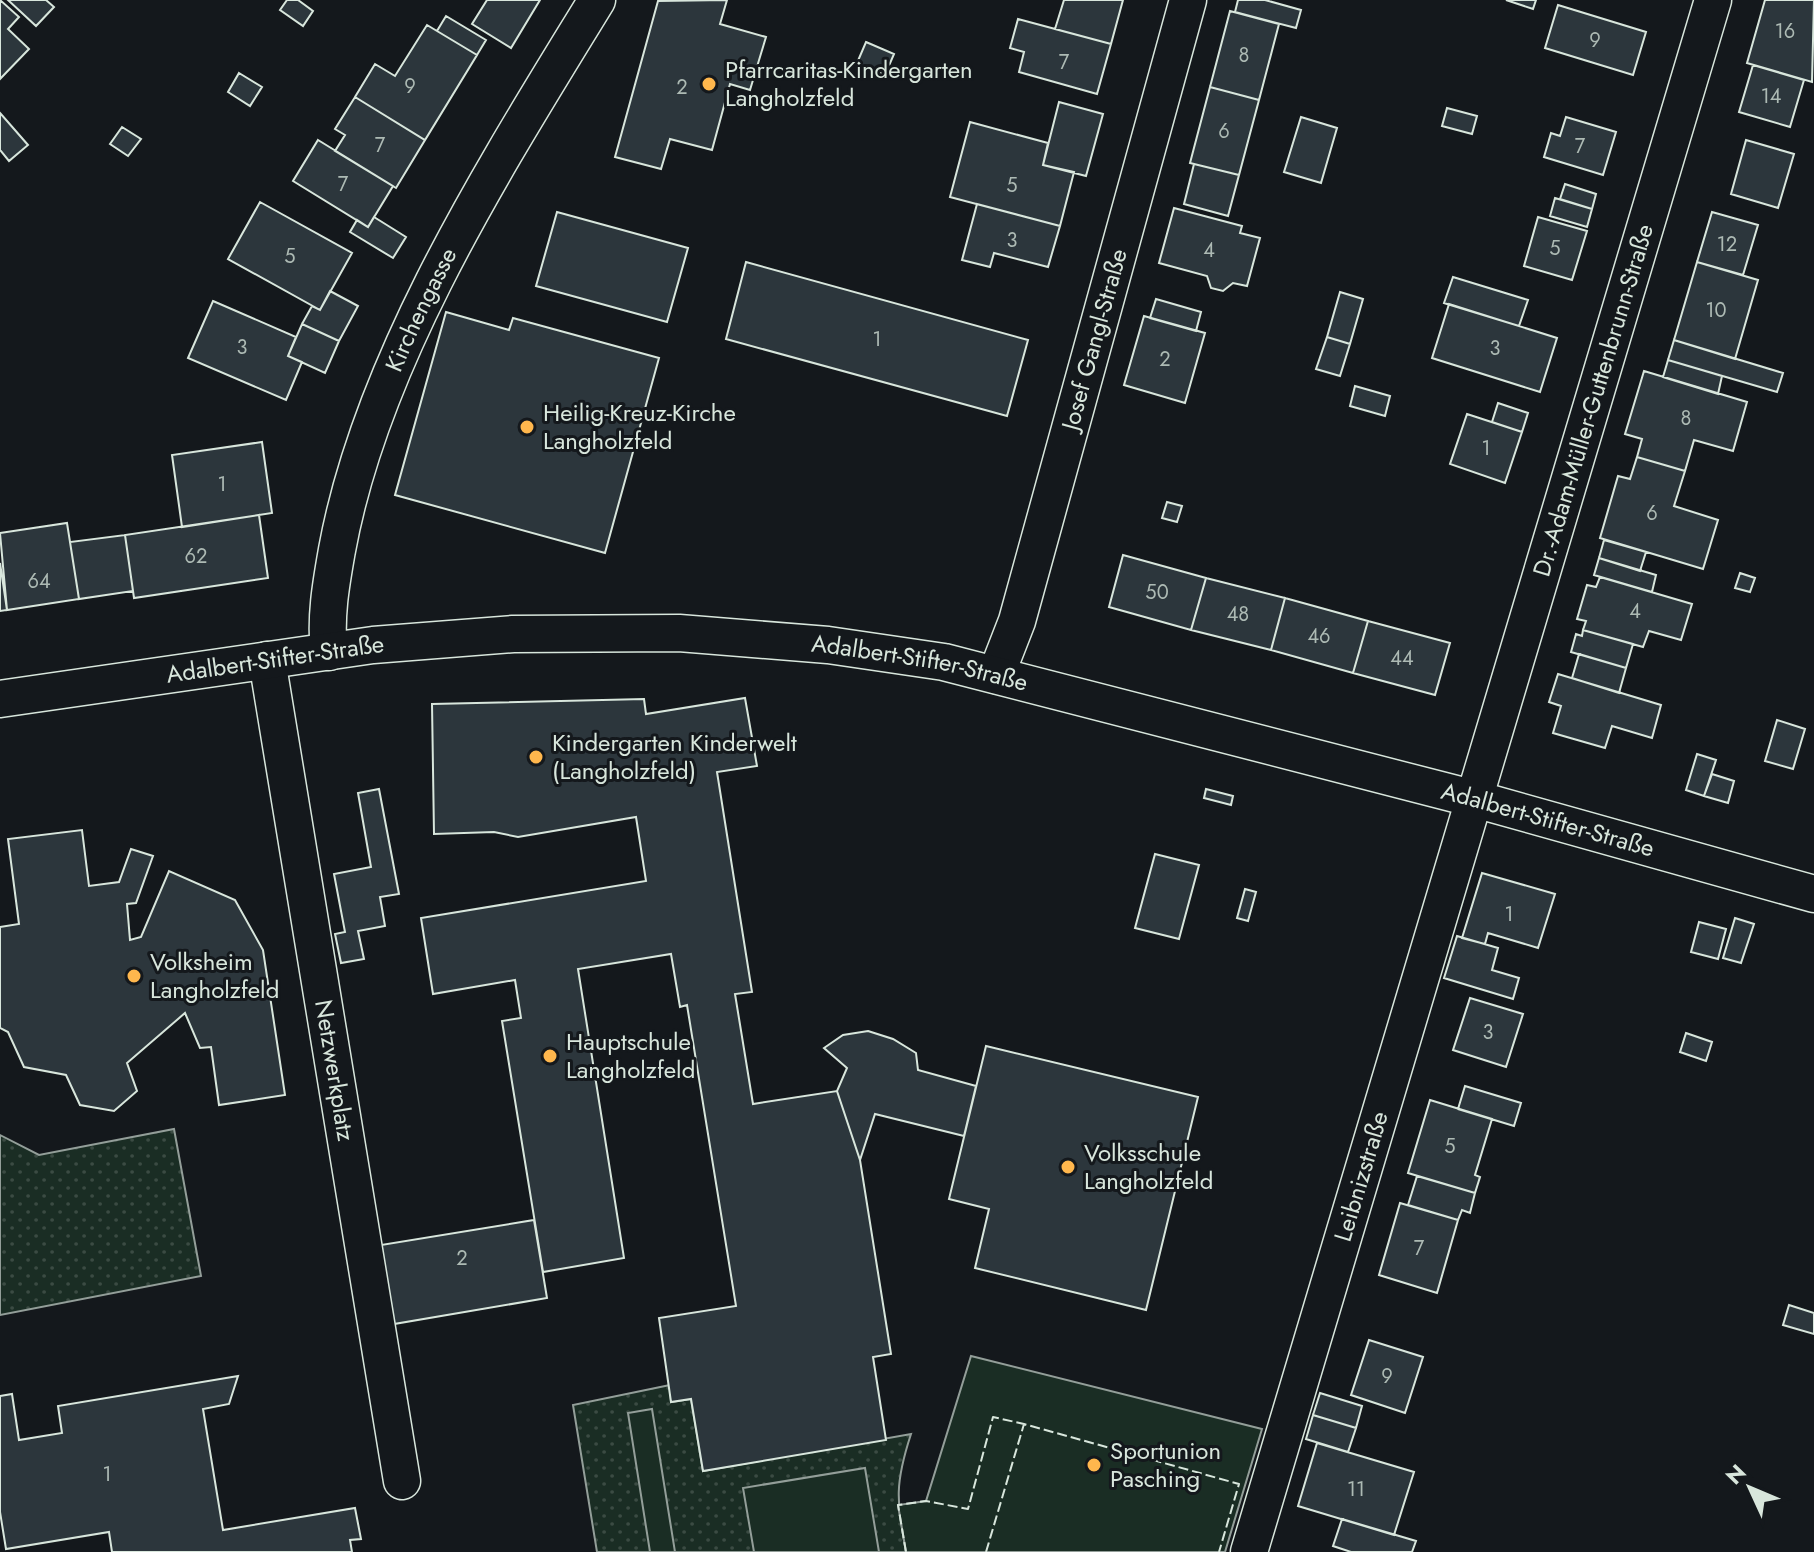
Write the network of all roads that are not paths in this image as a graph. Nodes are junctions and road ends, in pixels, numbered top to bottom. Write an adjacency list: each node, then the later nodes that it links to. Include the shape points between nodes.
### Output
1 (597, 0): 4 (street, Kirchengasse, via 478,199 395,368 361,455 342,525 326,626)
2 (1188, 0): 6 (street, Josef Gangl-Straße, via 1017,621)
3 (1713, 0): 8 (street, Dr.-Adam-Müller-Guttenbrunn-Straße)
4 (329, 652): 5 (street, Adalbert-Stifter-Straße); 6 (street, Adalbert-Stifter-Straße, via 513,634 679,633 887,653)
5 (267, 660): 7 (street, Adalbert-Stifter-Straße); 10 (street, Netzwerkplatz)
6 (996, 675): 8 (street, Adalbert-Stifter-Straße)
7 (0, 699)
8 (1475, 799): 9 (street, Adalbert-Stifter-Straße); 11 (street, Leibnizstraße)
9 (1814, 894)
10 (402, 1481)
11 (1249, 1552)

